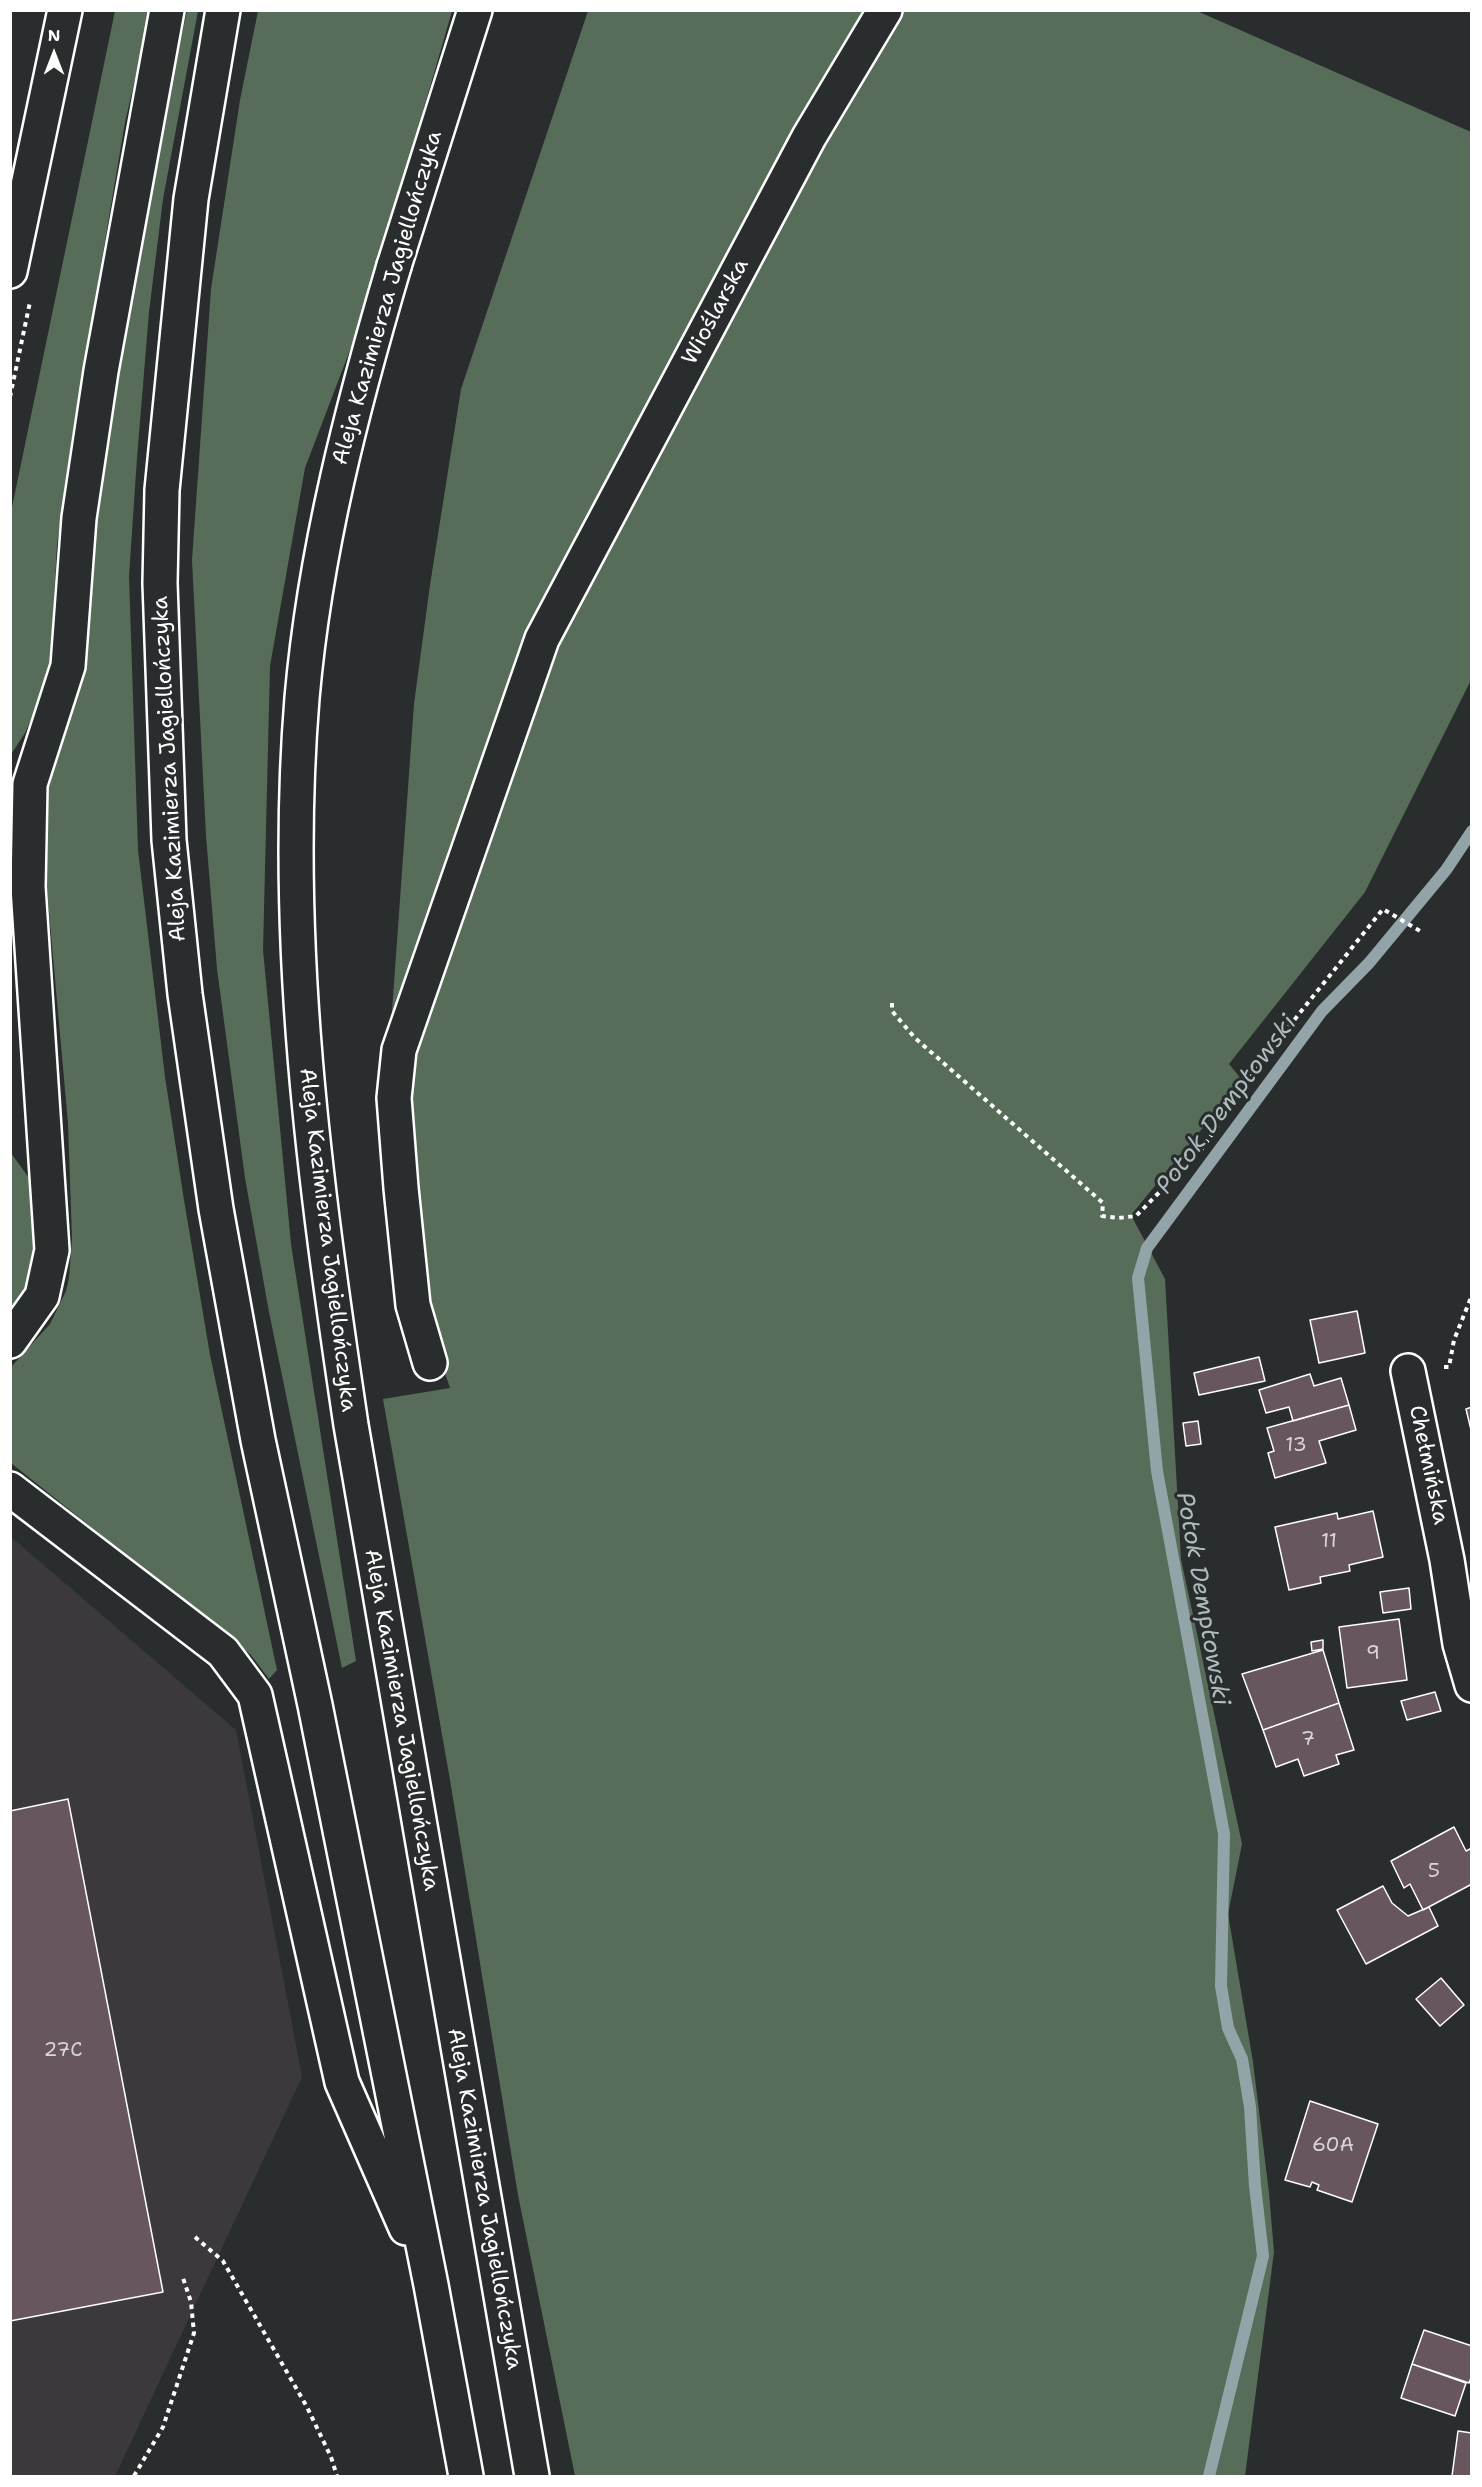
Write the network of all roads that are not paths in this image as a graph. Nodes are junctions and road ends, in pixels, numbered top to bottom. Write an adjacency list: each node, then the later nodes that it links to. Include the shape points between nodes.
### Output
1 (65, 10): 6 (main road)
2 (167, 10): 7 (main road, via 101,371 79,518 68,666)
3 (223, 10): 14 (main road, Aleja Kazimierza Jagiellończyka, via 191,199 162,490 160,583 169,840 184,994 216,1209 258,1440)
4 (475, 10): 16 (main road, Aleja Kazimierza Jagiellończyka, via 394,266 341,455 322,548 302,696 295,854 299,990 327,1267)
5 (885, 10): 9 (main road, Wioślarska, via 809,137 554,616 529,673 399,1050 394,1098 400,1188 413,1305)
6 (10, 271)
7 (20, 790): 8 (main road, via 52,1250 42,1296)
8 (10, 1341)
9 (430, 1363)
10 (1408, 1371): 12 (main road, Chełmińska)
11 (10, 1489): 14 (main road, via 223,1652 255,1695 342,2082)
12 (1459, 1557): 13 (main road, Chełmińska, via 1460,1644)
13 (1472, 1685)
14 (431, 2285): 15 (main road, Aleja Kazimierza Jagiellończyka)
15 (466, 2476)
16 (532, 2476)

